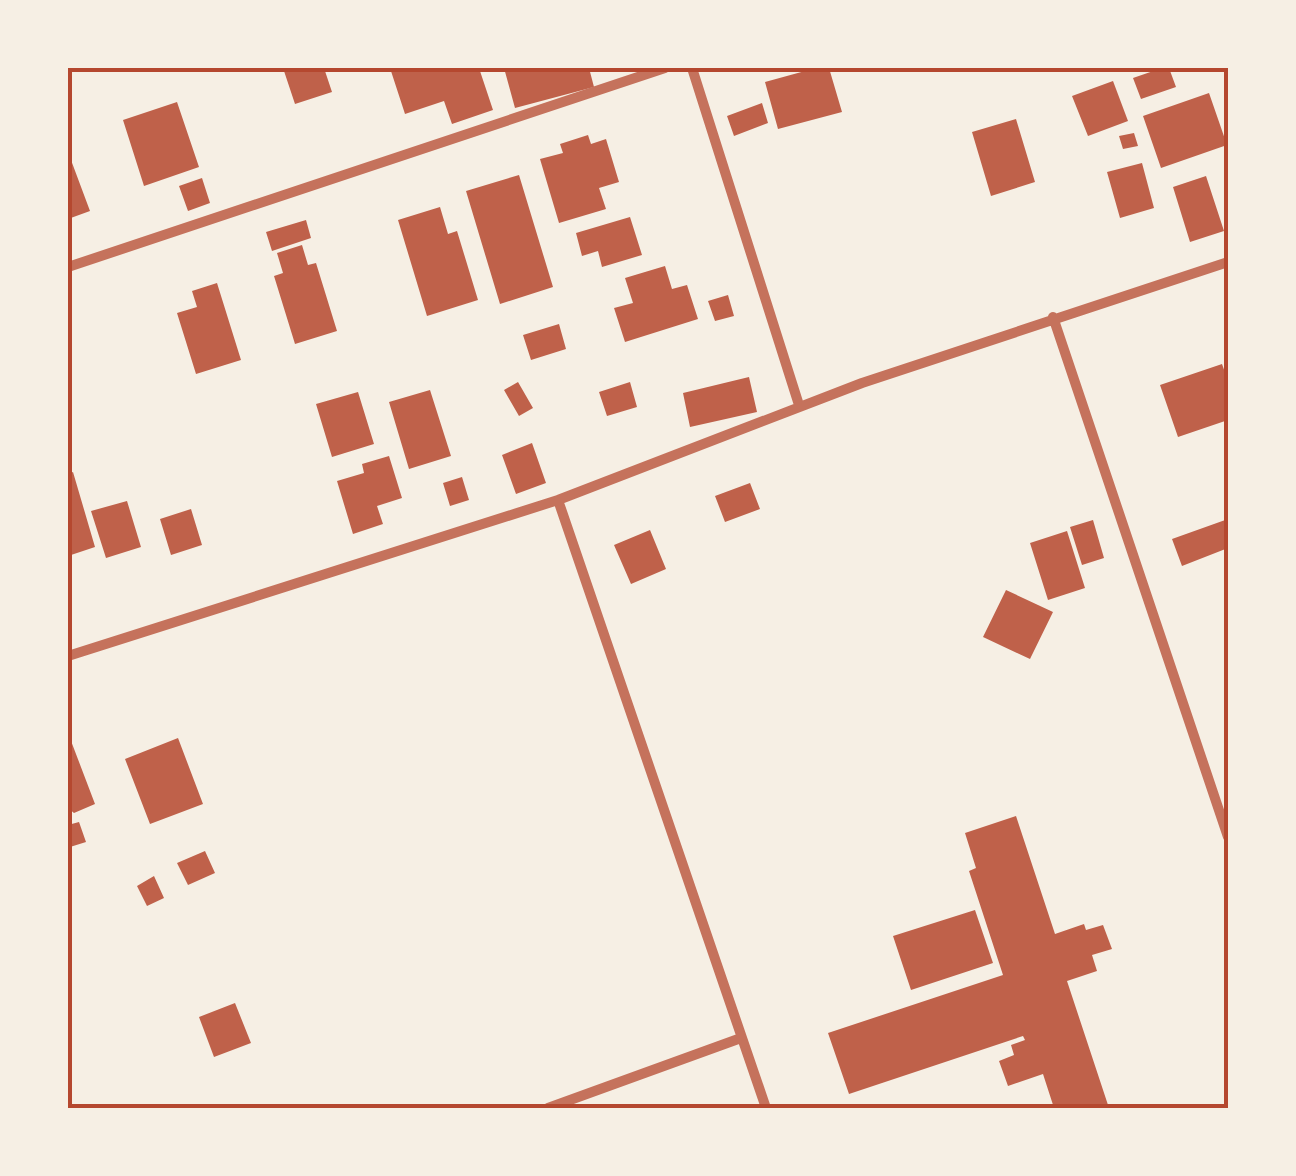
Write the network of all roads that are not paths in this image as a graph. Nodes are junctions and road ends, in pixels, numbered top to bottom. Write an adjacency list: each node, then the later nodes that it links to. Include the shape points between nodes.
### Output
1 (665, 68): 4 (street)
2 (692, 68): 6 (street)
3 (1228, 262): 5 (street)
4 (68, 267)
5 (1054, 317): 6 (street); 9 (street)
6 (799, 405): 7 (street)
7 (558, 500): 8 (street); 10 (street)
8 (68, 656)
9 (1228, 837)
10 (741, 1038): 11 (street); 12 (street)
11 (548, 1108)
12 (766, 1108)

